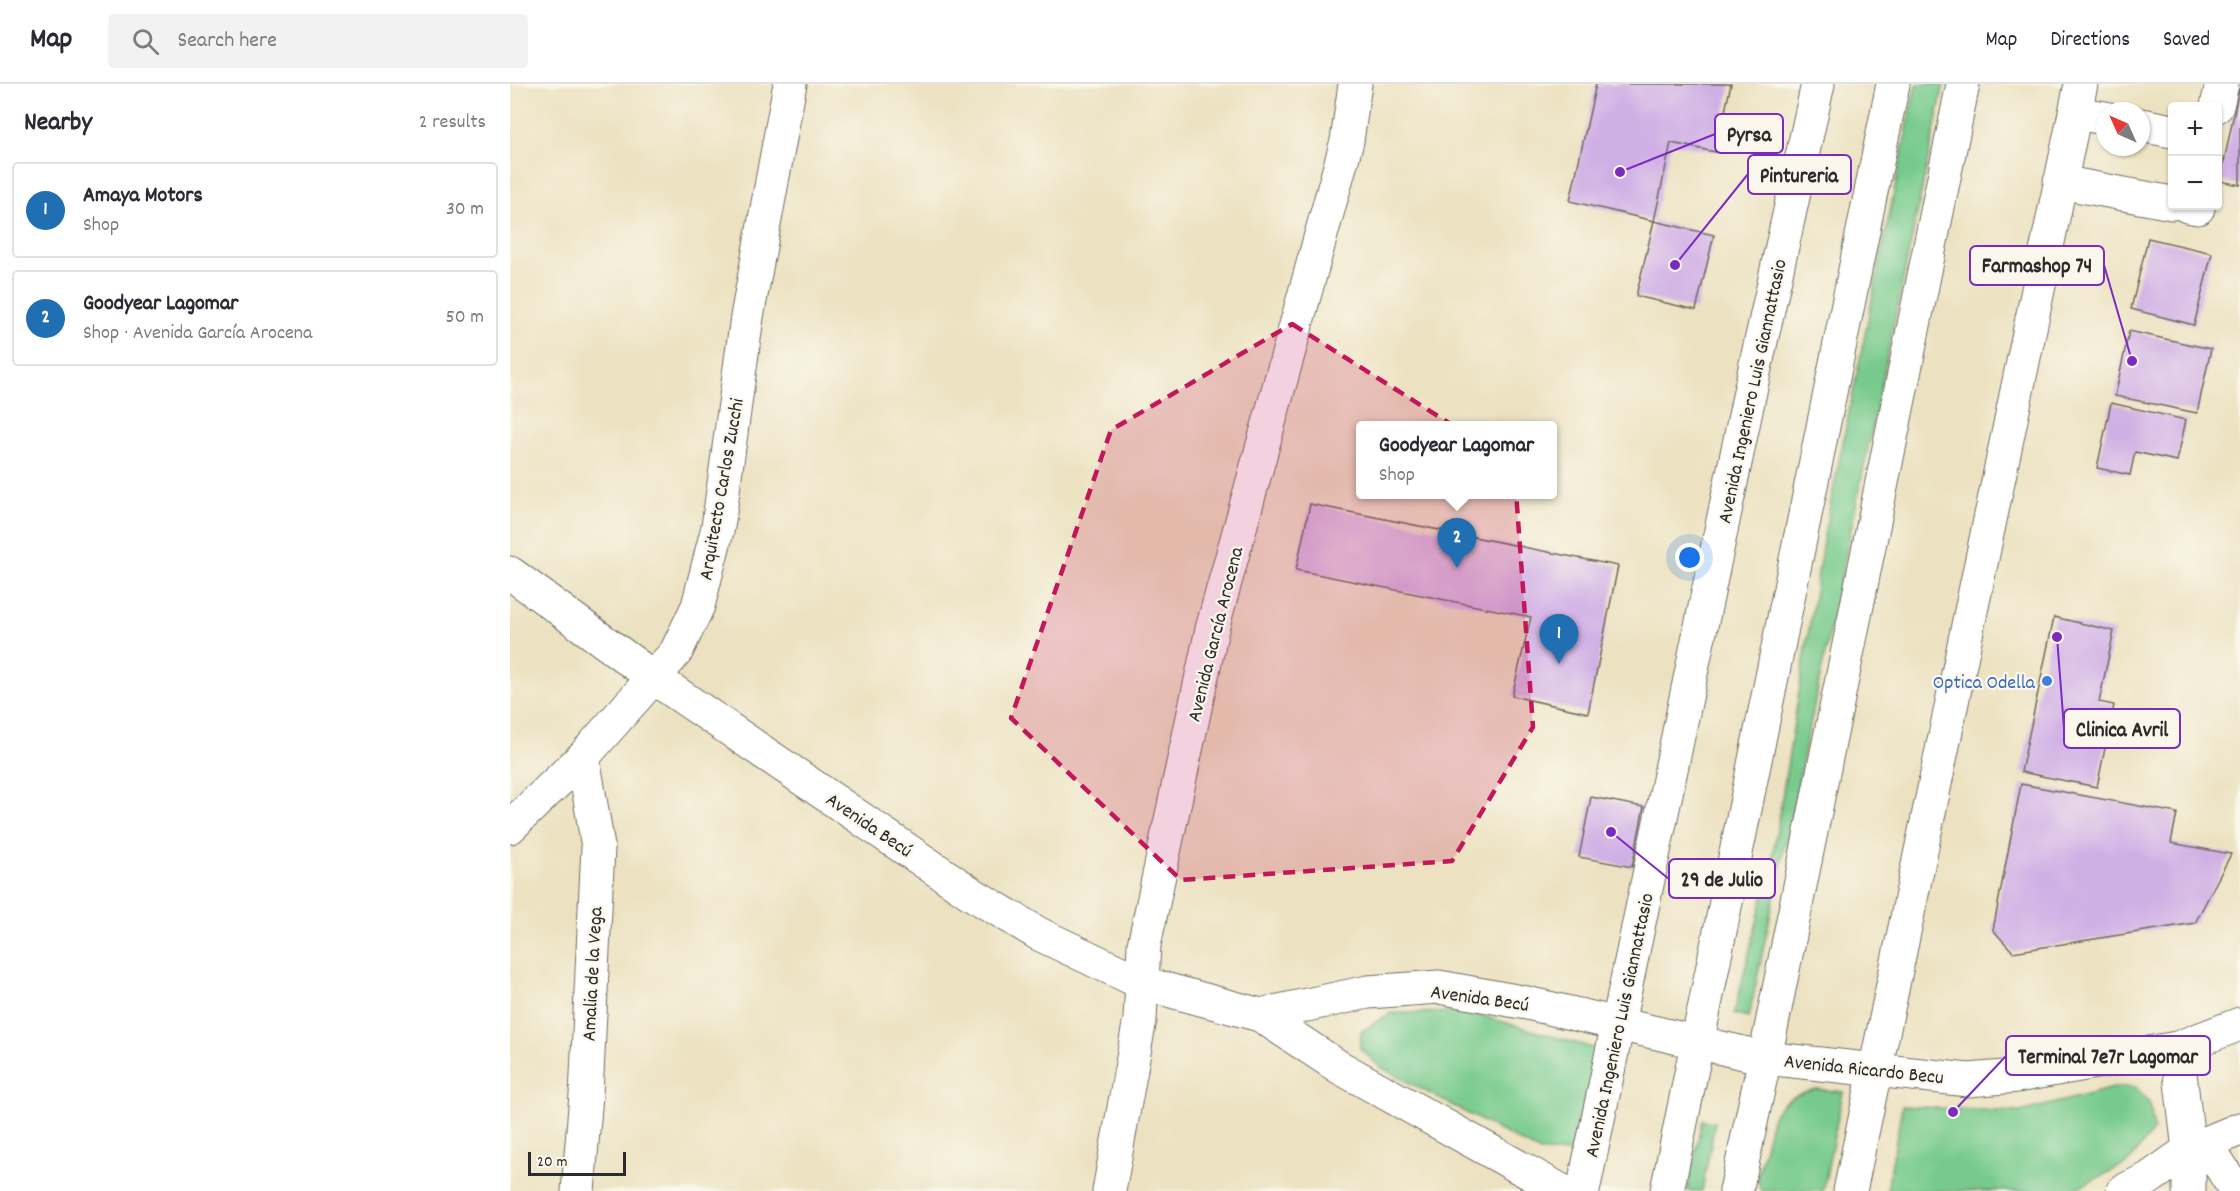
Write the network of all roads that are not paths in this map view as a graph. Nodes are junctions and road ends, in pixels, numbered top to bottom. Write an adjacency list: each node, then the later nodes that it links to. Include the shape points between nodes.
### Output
1 (790, 84): 14 (street, Arquitecto Carlos Zucchi, via 747,317 718,527 698,606 676,652)
2 (1355, 84): 17 (street, Avenida García Arocena, via 1347,141 1212,629 1144,945)
3 (1818, 84): 20 (street, Avenida Ingeniero Luis Giannattasio)
4 (1893, 84): 21 (street)
5 (1963, 84): 23 (street)
6 (2222, 84): 7 (street)
7 (2218, 102)
8 (2087, 105): 11 (street)
9 (2150, 127): 10 (street)
10 (2168, 130)
11 (2060, 182): 12 (street); 24 (street)
12 (2168, 202)
13 (510, 573): 14 (street, Avenida Becú)
14 (654, 678): 15 (street, Arquitecto Carlos Zucchi); 17 (street, Avenida Becú, via 972,894 1038,934)
15 (583, 757): 16 (street, Arquitecto Carlos Zucchi); 27 (street, Amalia de la Vega, via 598,847)
16 (510, 827)
17 (1142, 983): 18 (street, Avenida Becú); 28 (street, Avenida García Arocena, via 1140,1019)
18 (1260, 1015): 20 (street, Avenida Becú, via 1368,992 1439,987); 29 (street, Avenida Becú, via 1339,1067)
19 (2240, 1024): 22 (street, Avenida Ricardo Becu)
20 (1618, 1025): 21 (street, Avenida Becú); 30 (street, Avenida Ingeniero Luis Giannattasio)
21 (1698, 1044): 23 (street, Avenida Ricardo Becu); 31 (street)
22 (2177, 1048): 24 (street, Avenida Ricardo Becu, via 2017,1076 1968,1080); 26 (street)
23 (1765, 1058): 24 (street, Avenida Ricardo Becu); 32 (street)
24 (1875, 1070): 33 (street)
25 (2240, 1129): 26 (street)
26 (2198, 1146): 34 (street); 35 (street); 36 (street)
27 (578, 1191)
28 (1109, 1191)
29 (1562, 1191)
30 (1582, 1191)
31 (1667, 1191)
32 (1736, 1191)
33 (1850, 1191)
34 (2123, 1191)
35 (2189, 1191)
36 (2236, 1191)

